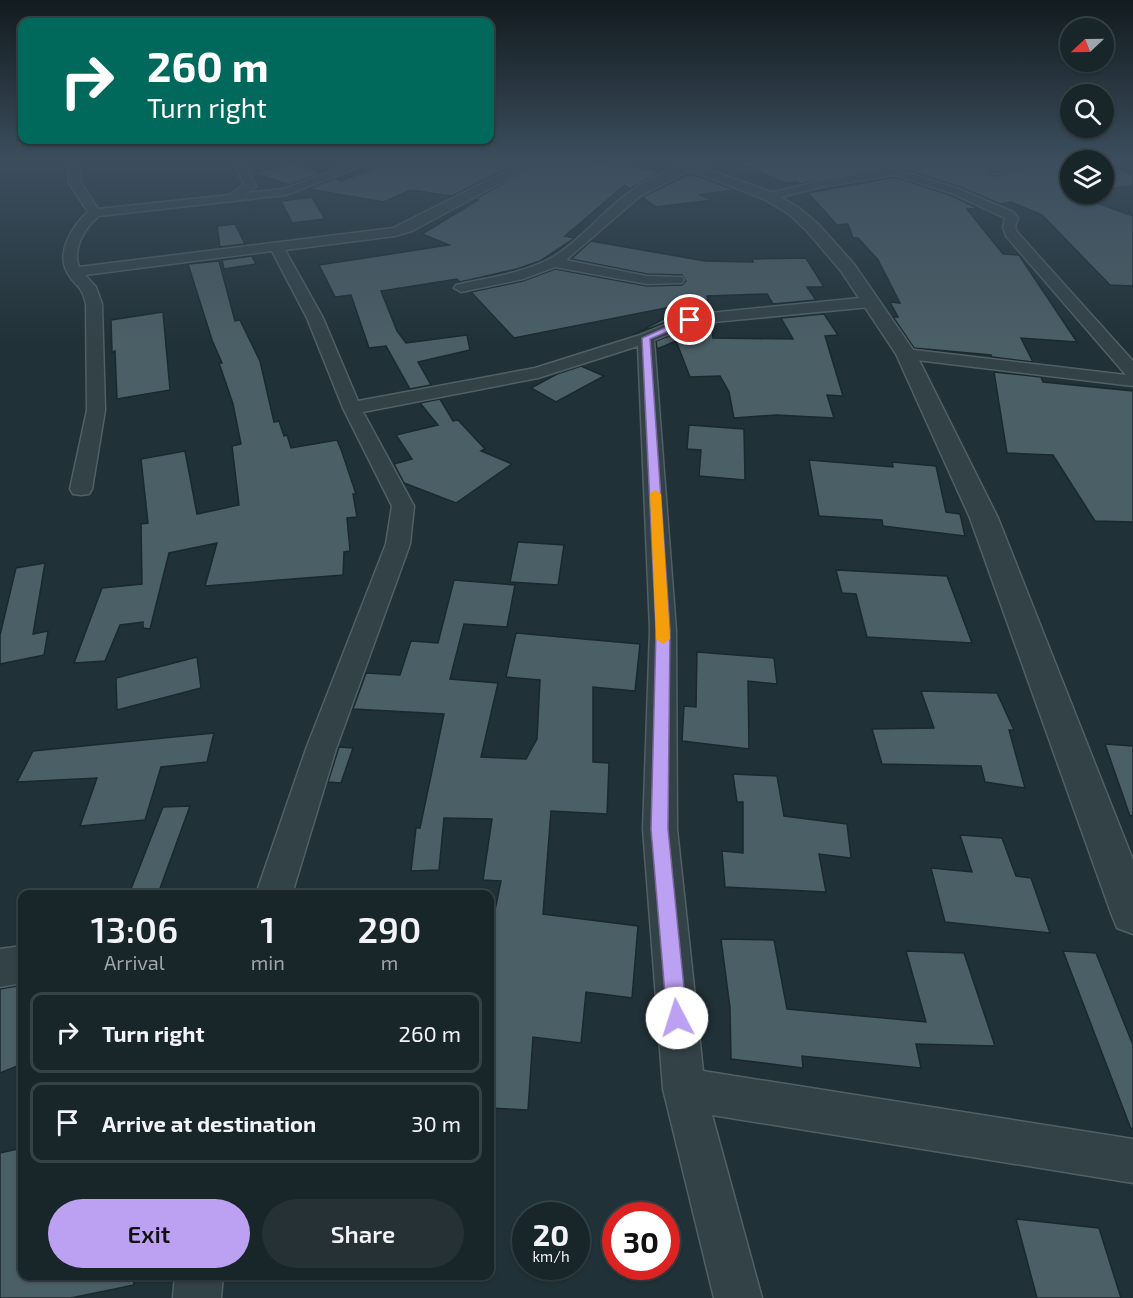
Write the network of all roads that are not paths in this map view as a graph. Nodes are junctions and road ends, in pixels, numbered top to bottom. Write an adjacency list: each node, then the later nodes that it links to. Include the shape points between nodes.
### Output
1 (84, 223): 8 (street, via 76,233 70,262)
2 (416, 223): 6 (street, via 401,230 361,237)
3 (604, 223): 7 (street)
4 (807, 223): 11 (street, via 848,268)
5 (1010, 223): 14 (street, via 1011,233)
6 (276, 246): 8 (street); 16 (street, via 315,318)
7 (552, 262): 9 (street, via 647,280); 10 (street, via 506,280)
8 (74, 272): 17 (street, via 89,286 94,304 96,410)
9 (677, 280)
10 (461, 288)
11 (870, 302): 12 (street, via 690,320); 13 (street)
12 (646, 338): 16 (street, via 538,373); 22 (street, via 663,630 660,829)
13 (906, 354): 15 (street); 19 (street, via 984,518)
14 (1133, 372)
15 (1133, 381)
16 (352, 408): 18 (street, via 403,506 398,544 321,749)
17 (81, 489)
18 (275, 890)
19 (1133, 913)
20 (18, 966): 21 (street)
21 (0, 968)
22 (684, 1089): 23 (street); 26 (street)
23 (1133, 1161)
24 (199, 1280): 25 (street)
25 (197, 1298)
26 (738, 1298)

